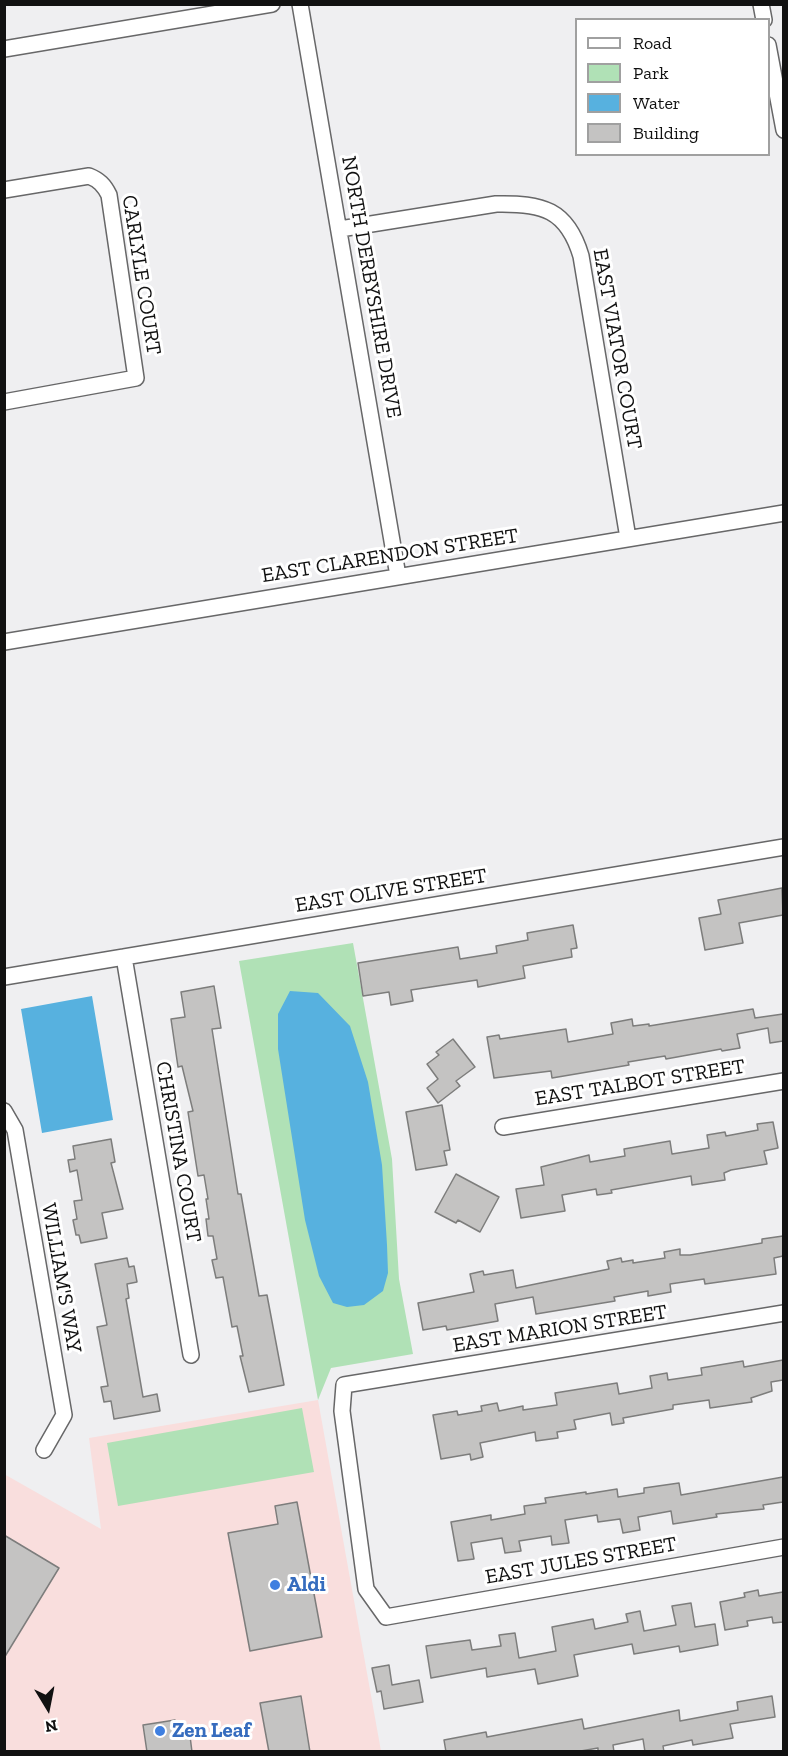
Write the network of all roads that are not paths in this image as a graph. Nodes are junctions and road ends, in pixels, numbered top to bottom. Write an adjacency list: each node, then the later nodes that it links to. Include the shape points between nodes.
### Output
1 (272, 4): 3 (street)
2 (300, 4): 7 (street, NORTH DERBYSHIRE DRIVE)
3 (4, 49)
4 (770, 56): 5 (street)
5 (783, 130)
6 (4, 190): 8 (street, CARLYLE COURT, via 89,176 105,187 136,378)
7 (340, 229): 10 (street, EAST VIATOR COURT, via 496,204 529,206 562,219 574,234 581,256); 11 (street, NORTH DERBYSHIRE DRIVE)
8 (4, 402)
9 (783, 513): 10 (street, EAST CLARENDON STREET)
10 (628, 538): 11 (street, EAST CLARENDON STREET)
11 (398, 576): 12 (street, EAST CLARENDON STREET)
12 (4, 642)
13 (783, 847): 14 (street, EAST OLIVE STREET)
14 (124, 957): 15 (street, EAST OLIVE STREET); 20 (street, CHRISTINA COURT)
15 (4, 977)
16 (783, 1081): 18 (street, EAST TALBOT STREET)
17 (4, 1111): 21 (street, WILLIAM'S WAY, via 15,1130 64,1415)
18 (503, 1127)
19 (783, 1313): 23 (street, EAST MARION STREET, via 344,1385 342,1411 366,1589)
20 (190, 1354)
21 (44, 1450)
22 (783, 1547): 23 (street, EAST JULES STREET)
23 (386, 1617)

